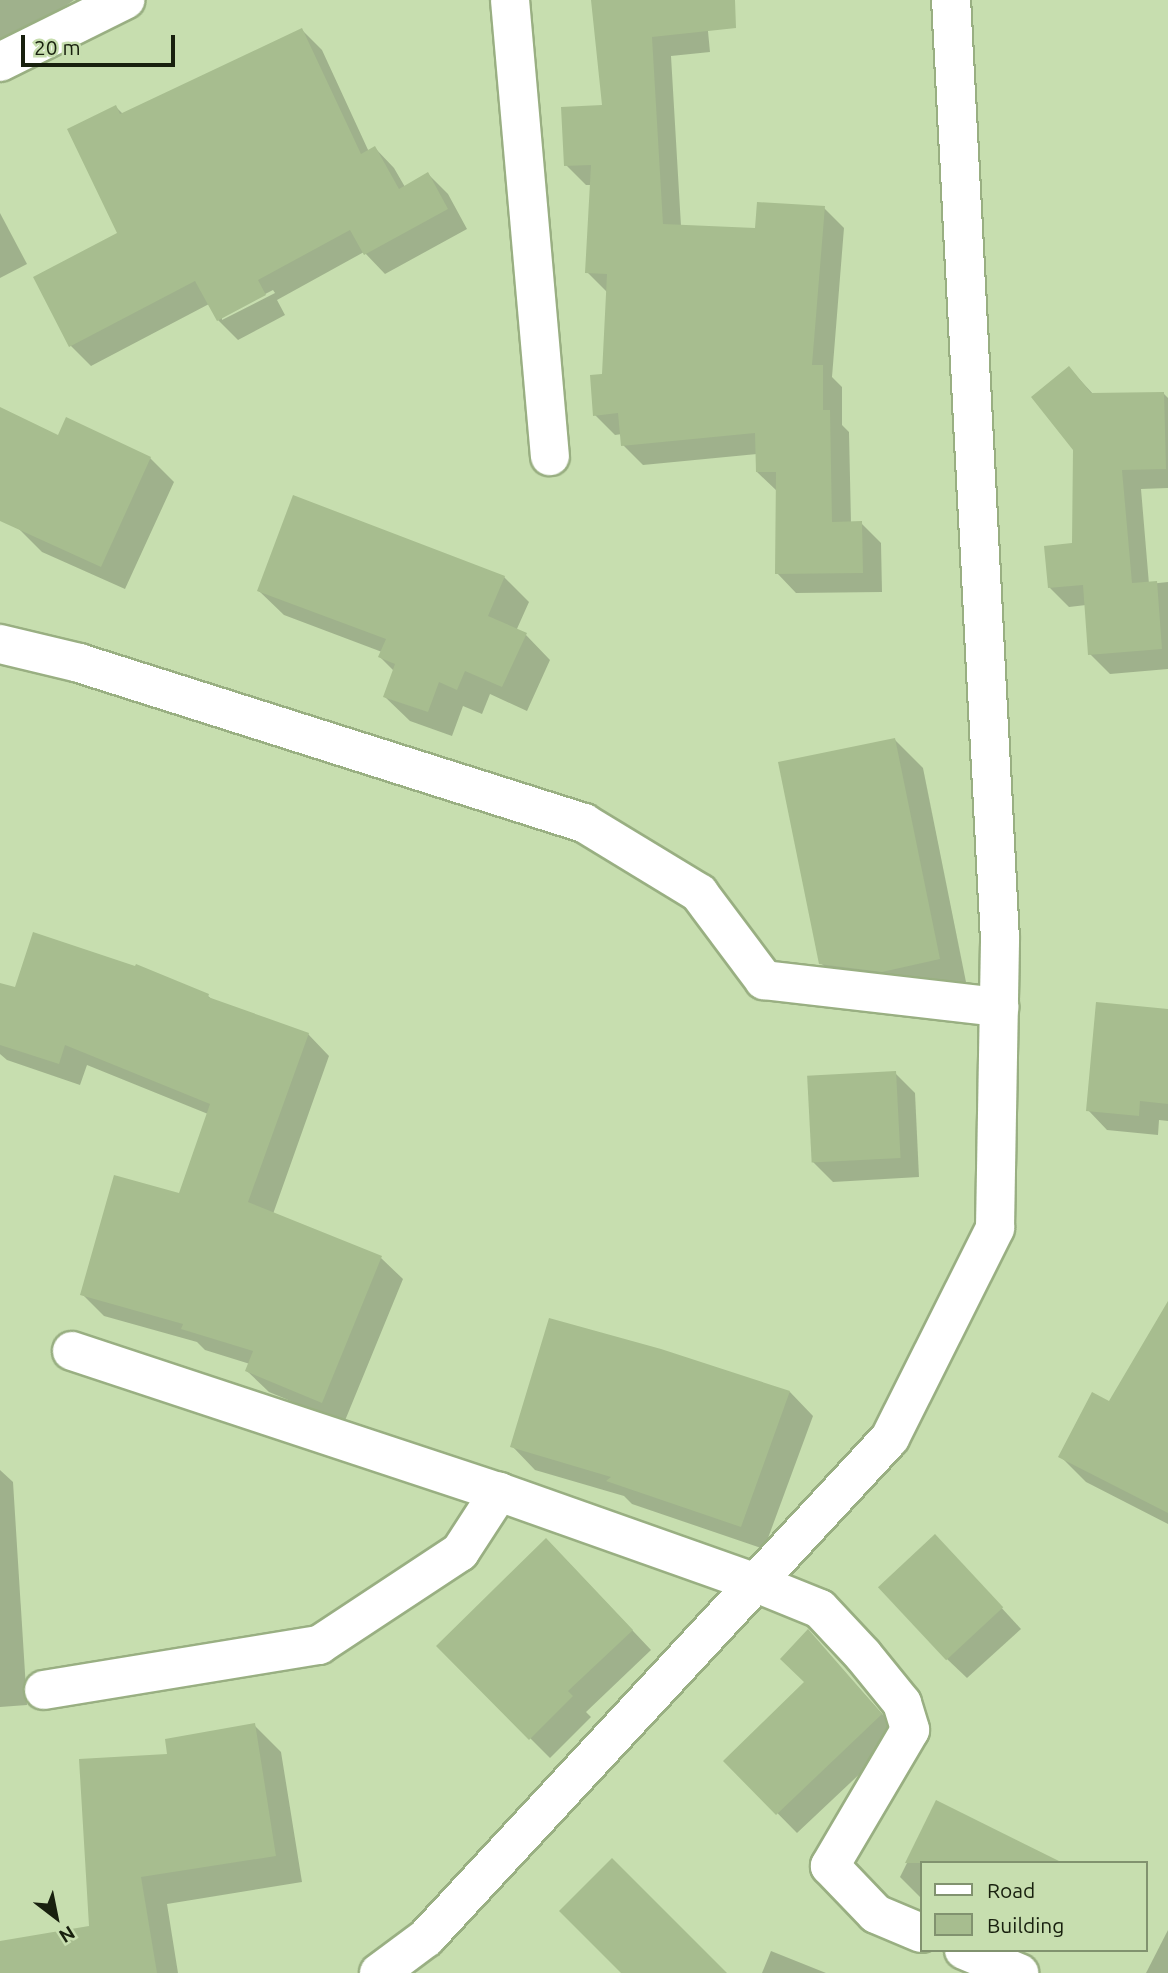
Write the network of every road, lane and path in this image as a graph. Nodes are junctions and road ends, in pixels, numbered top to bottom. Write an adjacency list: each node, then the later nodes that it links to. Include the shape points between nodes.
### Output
1 (125, 0): 4 (street)
2 (510, 0): 5 (street)
3 (951, 0): 7 (street, via 1000,940)
4 (0, 62)
5 (550, 456)
6 (0, 643): 7 (street, via 79,663 584,822 699,893 764,980)
7 (999, 1007): 10 (street, via 995,1228 890,1438)
8 (72, 1351): 9 (street)
9 (499, 1492): 10 (street); 11 (street, via 460,1552 319,1645)
10 (756, 1583): 12 (street, via 820,1609 902,1703 910,1730 830,1866 876,1914); 14 (street, via 426,1938)
11 (44, 1690)
12 (920, 1933)
13 (969, 1952): 15 (street)
14 (379, 1973)
15 (1019, 1973)

